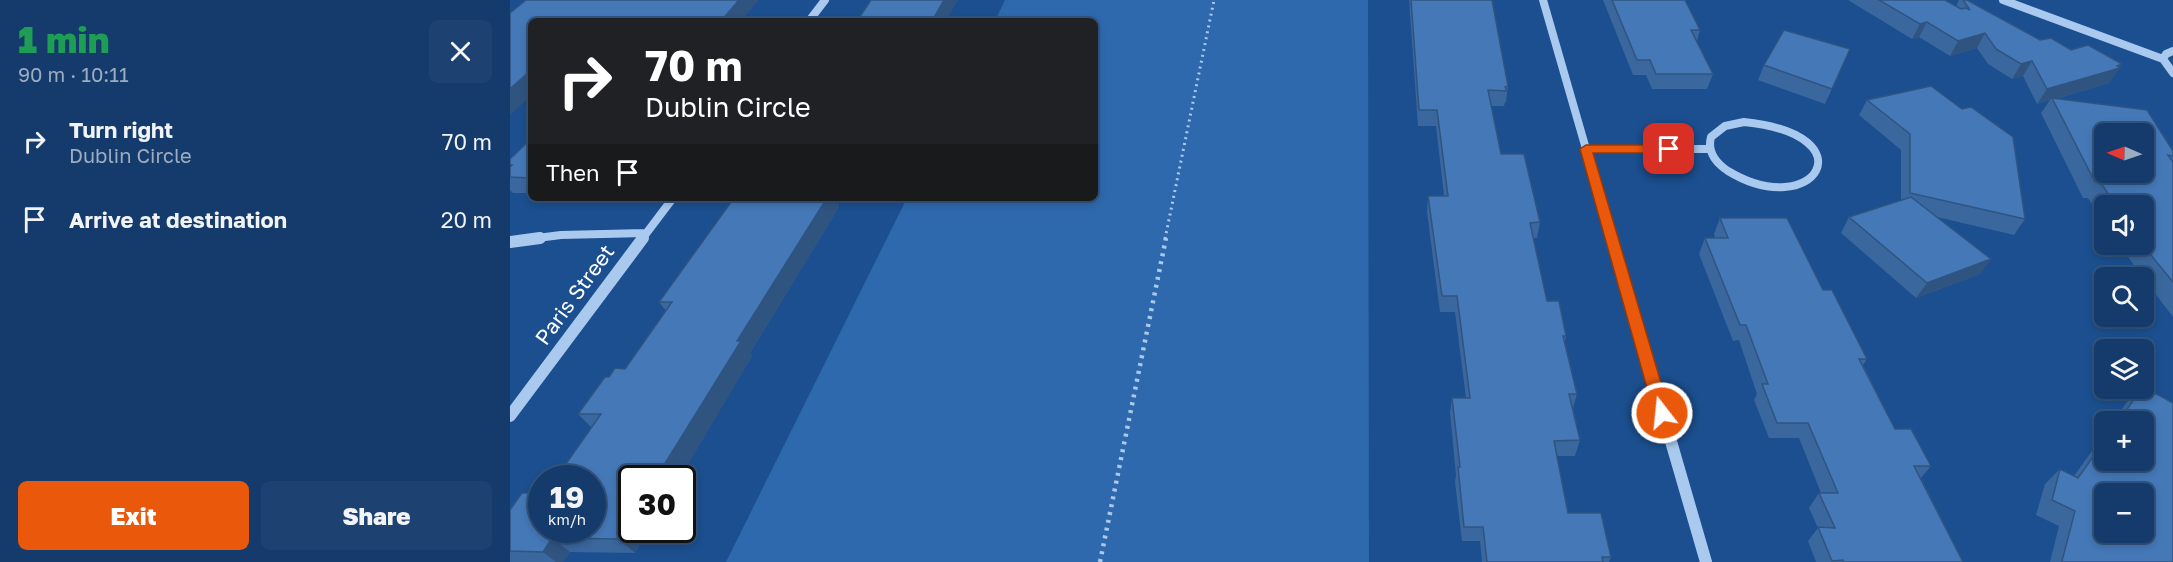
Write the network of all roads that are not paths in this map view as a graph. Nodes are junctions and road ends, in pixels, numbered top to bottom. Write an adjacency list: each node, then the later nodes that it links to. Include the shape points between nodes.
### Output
1 (825, 0): 4 (street)
2 (1543, 0): 8 (street)
3 (2003, 0): 6 (street)
4 (811, 18)
5 (2173, 51): 6 (street)
6 (2163, 59): 7 (street)
7 (2173, 73)
8 (1586, 149): 9 (street); 14 (street)
9 (1710, 149): 9 (street, via 1720,164 1741,178 1776,187 1807,182 1820,166 1809,144 1761,122 1736,123 1717,130)
10 (670, 201): 11 (street, Paris Street)
11 (645, 233): 12 (street, via 561,235); 13 (street, Paris Street)
12 (510, 242)
13 (510, 416)
14 (1706, 562)

